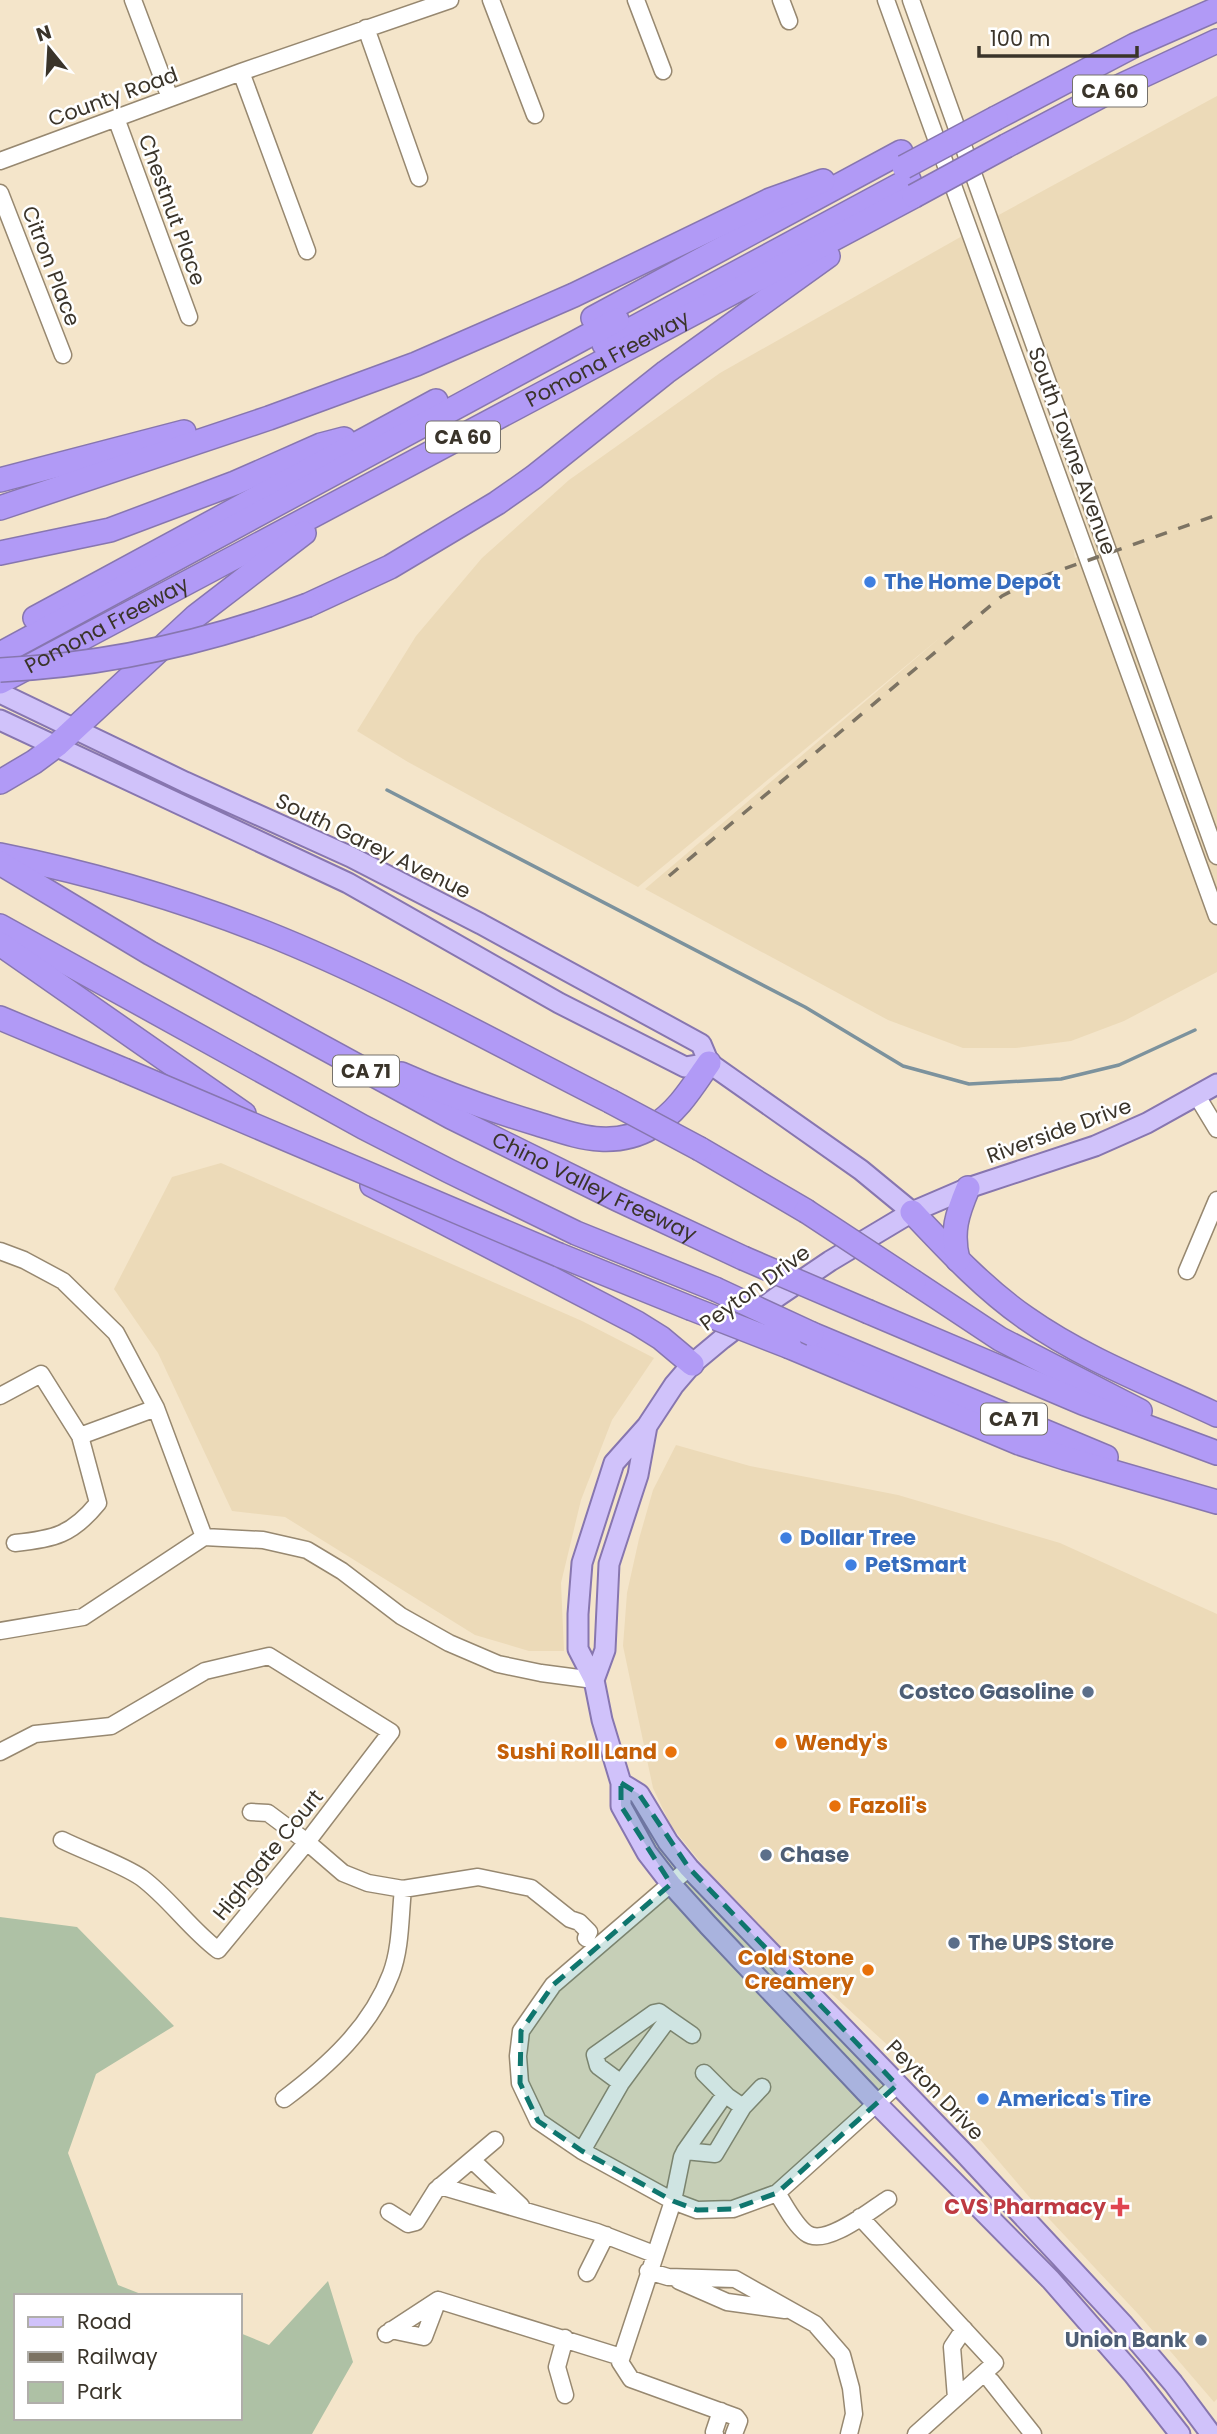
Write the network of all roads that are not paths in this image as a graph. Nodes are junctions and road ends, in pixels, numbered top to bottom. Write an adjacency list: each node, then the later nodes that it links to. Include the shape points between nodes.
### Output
1 (133, 0): 16 (street)
2 (450, 0): 12 (street, County Road)
3 (491, 0): 17 (street)
4 (636, 0): 14 (street)
5 (781, 0): 10 (street)
6 (886, 0): 45 (street, South Towne Avenue)
7 (911, 0): 43 (street, South Towne Avenue)
8 (1205, 0): 19 (highway, Pomona Freeway / CA 60, via 1076,59)
9 (1217, 9): 19 (highway, via 1135,45)
10 (789, 21)
11 (1217, 23): 19 (highway)
12 (366, 28): 15 (street, County Road); 22 (street)
13 (1217, 41): 19 (highway, Pomona Freeway / CA 60, via 1116,88)
14 (663, 71)
15 (242, 72): 16 (street, County Road); 24 (street)
16 (170, 98): 18 (street, County Road)
17 (535, 115)
18 (116, 118): 20 (street, County Road); 25 (street, Chestnut Place)
19 (998, 125): 21 (highway, Pomona Freeway / CA 60); 21 (highway, Pomona Freeway / CA 60, bridge)
20 (0, 160)
21 (907, 174): 27 (highway, via 770,200 562,300); 28 (highway, Pomona Freeway / CA 60); 30 (highway, Pomona Freeway / CA 60); 34 (highway); 35 (highway); 35 (highway, bridge, via 712,337 534,477 390,568 308,605 236,630 172,647)
22 (419, 178)
23 (0, 193): 26 (street, Citron Place)
24 (307, 251)
25 (189, 317)
26 (63, 355)
27 (366, 383): 29 (highway); 31 (highway)
28 (382, 430): 32 (highway, via 321,444 235,483 110,530); 33 (highway, Pomona Freeway / CA 60)
29 (0, 480)
30 (356, 493): 35 (highway, Pomona Freeway / CA 60); 37 (highway, via 197,616)
31 (0, 508)
32 (0, 553)
33 (0, 636)
34 (0, 654)
35 (2, 678): 37 (main road, South Garey Avenue)
36 (0, 720): 38 (main road)
37 (75, 729): 38 (highway); 41 (main road, South Garey Avenue)
38 (57, 745): 39 (highway); 40 (main road)
39 (0, 782)
40 (166, 797): 41 (main road, via 220,808); 50 (main road, via 348,883 559,1003 685,1067)
41 (238, 806): 50 (main road, South Garey Avenue, via 351,857 567,970 701,1044)
42 (0, 855): 66 (highway, bridge, via 134,888 236,922 398,993 700,1149 806,1211 1000,1339)
43 (1217, 856)
44 (0, 863): 49 (highway, Chino Valley Freeway / CA 71, via 150,953)
45 (1217, 916)
46 (0, 926): 67 (highway, Chino Valley Freeway / CA 71, bridge, via 351,1120 576,1233)
47 (0, 944): 60 (highway, via 258,1123 637,1323)
48 (0, 1018): 67 (highway, bridge, via 559,1255 1019,1443)
49 (288, 1028): 50 (highway, via 466,1102 600,1139 633,1135 662,1121); 66 (highway, Chino Valley Freeway / CA 71, bridge, via 451,1117 743,1258 1083,1403)
50 (709, 1063): 56 (main road, South Garey Avenue)
51 (1217, 1084): 52 (main road, Riverside Drive)
52 (1197, 1096): 53 (street); 54 (main road, Riverside Drive, via 1095,1146)
53 (1217, 1129)
54 (968, 1188): 56 (main road, Riverside Drive); 58 (highway, via 954,1224)
55 (1217, 1199): 59 (street)
56 (912, 1212): 58 (highway); 60 (main road, Peyton Drive, via 777,1297)
57 (0, 1251): 62 (street, via 63,1282 116,1333)
58 (958, 1260): 63 (highway, via 1048,1333)
59 (1187, 1271)
60 (692, 1364): 64 (main road, Peyton Drive)
61 (0, 1396): 65 (street, via 41,1374)
62 (156, 1409): 65 (street); 68 (street)
63 (1217, 1415)
64 (647, 1426): 71 (main road, Peyton Drive, via 638,1475 609,1564 605,1650); 71 (main road, Peyton Drive, via 614,1463 582,1563 578,1649)
65 (80, 1436): 69 (street, via 98,1503 84,1521 52,1539)
66 (1217, 1452)
67 (1217, 1501)
68 (204, 1537): 70 (street, via 83,1617); 71 (street, via 263,1539 307,1550 401,1616 449,1643 498,1664)
69 (15, 1544)
70 (0, 1631)
71 (594, 1680): 73 (main road, Peyton Drive)
72 (0, 1752): 76 (street, Highgate Court, via 35,1734 111,1726 205,1671 269,1656 391,1732)
73 (621, 1783): 77 (main road, Peyton Drive, via 639,1794); 78 (main road, Peyton Drive, via 621,1806 632,1829)
74 (251, 1812): 76 (street, via 268,1813)
75 (62, 1840): 76 (street, Highgate Court, via 140,1877 218,1950)
76 (307, 1842): 79 (street, via 342,1873)
77 (689, 1868): 78 (street); 86 (main road, Peyton Drive)
78 (671, 1884): 80 (street); 90 (main road, Peyton Drive)
79 (403, 1889): 80 (street, via 478,1877 531,1888 589,1931); 89 (street, via 397,1954 373,2008 350,2042)
80 (592, 1944): 93 (street, via 553,1985 521,2032 519,2056 520,2083 538,2121)
81 (643, 1999): 82 (street)
82 (662, 2014): 83 (street); 85 (street, via 666,2022); 85 (street, via 654,2013 595,2055 598,2066)
83 (692, 2035)
84 (704, 2073): 88 (street)
85 (621, 2083): 93 (street)
86 (898, 2085): 90 (street); 123 (main road, Peyton Drive, via 1122,2323)
87 (762, 2087): 91 (street)
88 (727, 2096): 91 (street); 94 (street)
89 (284, 2099)
90 (877, 2104): 97 (street); 122 (main road, Peyton Drive, via 1059,2289)
91 (743, 2107): 94 (street, via 715,2154)
92 (495, 2140): 95 (street)
93 (582, 2151): 99 (street)
94 (685, 2151): 99 (street)
95 (472, 2160): 96 (street); 100 (street)
96 (440, 2186): 100 (street); 101 (street, via 416,2222 408,2224)
97 (777, 2193): 99 (street, via 733,2209 698,2210); 102 (street, via 810,2236 830,2234)
98 (888, 2199): 102 (street)
99 (673, 2201): 104 (street)
100 (526, 2210): 103 (street)
101 (389, 2212)
102 (860, 2217): 110 (street)
103 (606, 2235): 104 (street); 106 (street)
104 (654, 2254): 105 (street)
105 (648, 2271): 107 (street); 112 (street)
106 (587, 2273)
107 (668, 2277): 109 (street, via 727,2302); 109 (street, via 735,2278)
108 (438, 2300): 108 (street, via 389,2332 424,2337); 111 (street)
109 (797, 2312): 119 (street, via 816,2324 842,2355 854,2414)
110 (964, 2329): 115 (street, via 952,2347); 115 (street, via 995,2363)
111 (565, 2338): 112 (street); 114 (street, via 557,2367)
112 (620, 2360): 116 (street, via 631,2379)
113 (992, 2381): 121 (street)
114 (565, 2395)
115 (956, 2398): 120 (street)
116 (721, 2411): 117 (street); 118 (street, via 736,2417)
117 (715, 2434)
118 (734, 2434)
119 (849, 2434)
120 (916, 2434)
121 (1033, 2434)
122 (1180, 2434)
123 (1211, 2434)

